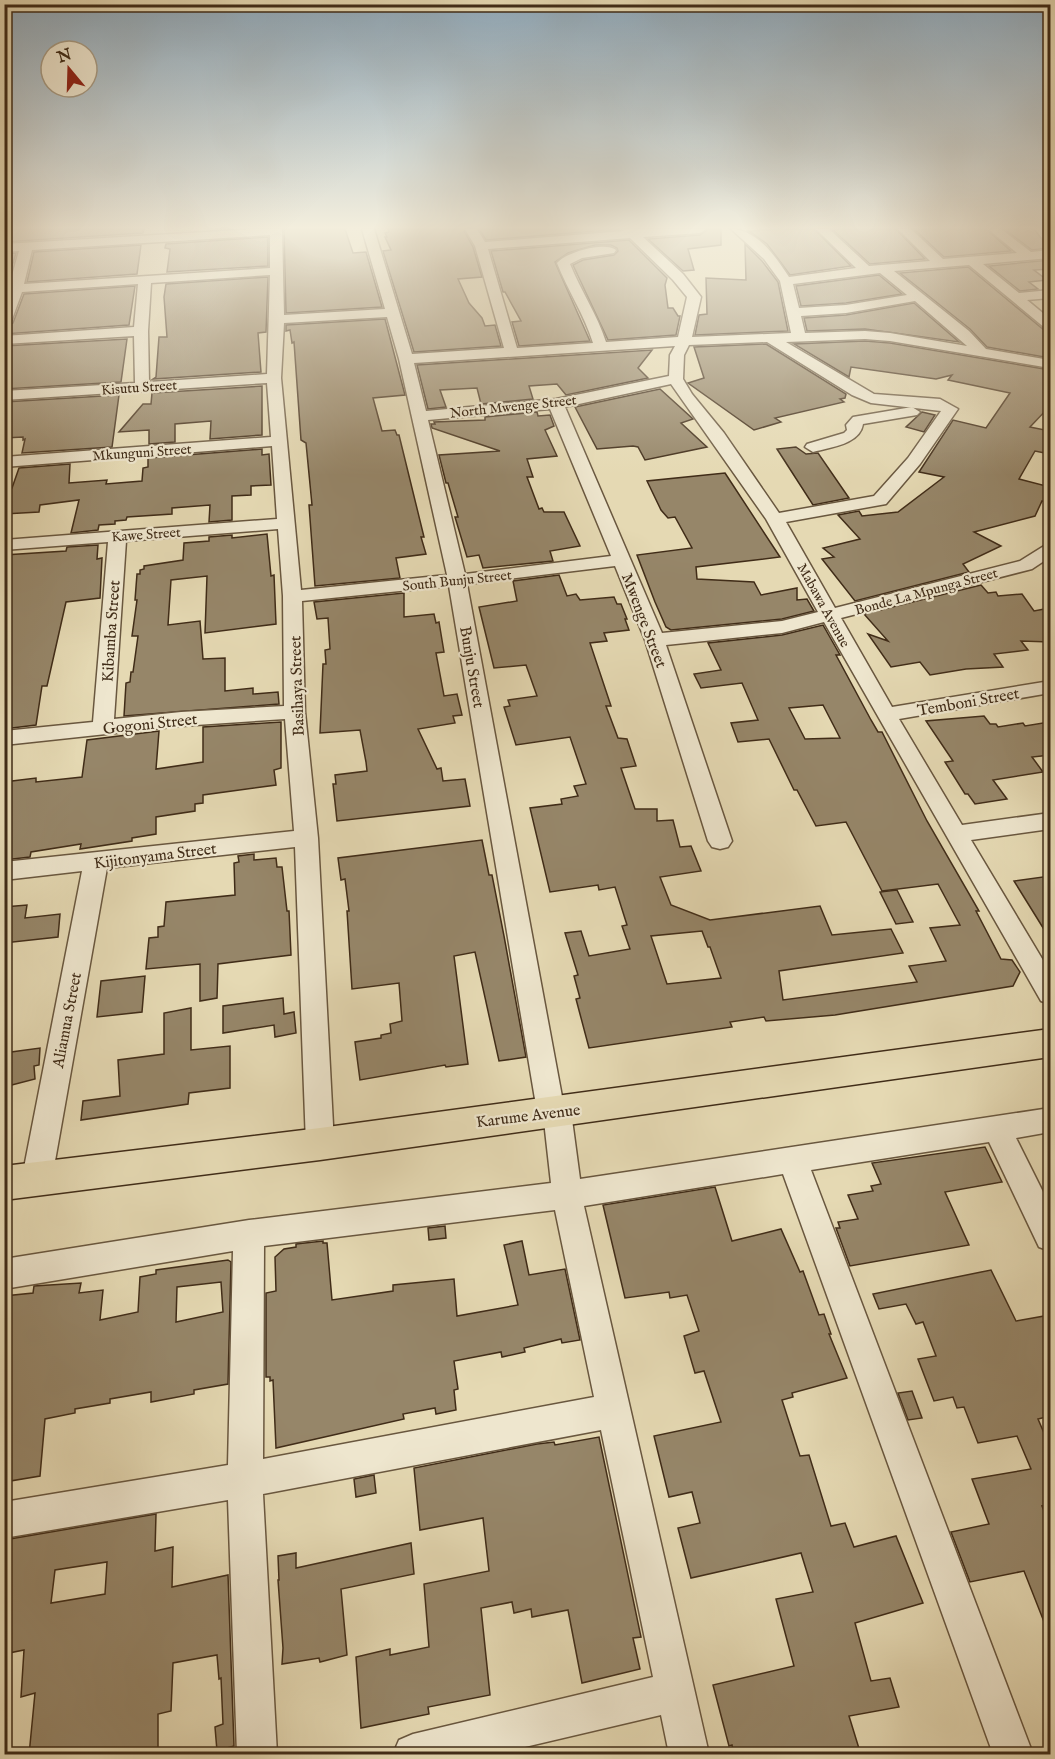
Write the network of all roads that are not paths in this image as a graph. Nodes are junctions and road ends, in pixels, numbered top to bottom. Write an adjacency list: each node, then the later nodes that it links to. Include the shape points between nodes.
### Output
1 (143, 311): 14 (street)
2 (277, 311): 12 (street, Basihaya Street)
3 (390, 311): 11 (street, Bunju Street)
4 (500, 311): 21 (street)
5 (587, 311): 19 (street)
6 (691, 311): 18 (street)
7 (810, 311): 10 (street)
8 (934, 311): 20 (street)
9 (1033, 311): 13 (street)
10 (794, 312): 15 (street)
11 (391, 314): 12 (street); 22 (street, Bunju Street)
12 (277, 319): 24 (street, Basihaya Street)
13 (1050, 325)
14 (141, 331): 17 (street); 26 (street)
15 (799, 337): 16 (street); 20 (street, via 890,337)
16 (770, 338): 18 (street); 28 (street, via 871,398)
17 (4, 340)
18 (684, 341): 19 (street); 25 (street, via 677,355)
19 (601, 347): 21 (street)
20 (981, 352): 23 (street)
21 (512, 353): 22 (street)
22 (405, 358): 30 (street, Bunju Street)
23 (1050, 364)
24 (274, 378): 26 (street, Kisutu Street); 31 (street, Basihaya Street)
25 (676, 379): 29 (street, North Mwenge Street); 34 (street, Mabawa Avenue)
26 (142, 386): 27 (street, Kisutu Street)
27 (4, 396)
28 (926, 402): 32 (street, via 917,411 858,420 850,436); 34 (street, via 950,409 914,461 880,500)
29 (556, 404): 30 (street, North Mwenge Street); 39 (street, Mwenge Street)
30 (420, 416): 40 (street, Bunju Street)
31 (280, 441): 33 (street, Mkunguni Street); 35 (street, Basihaya Street)
32 (813, 447)
33 (4, 462)
34 (775, 519): 42 (street, Mabawa Avenue)
35 (287, 523): 36 (street, Kawe Street); 41 (street, Basihaya Street)
36 (117, 536): 37 (street, Kawe Street); 47 (street, Kibamba Street)
37 (4, 545)
38 (1050, 550): 42 (street, Bonde La Mpunga Street, via 1026,565)
39 (621, 560): 40 (street, South Bunju Street); 43 (street, Mwenge Street)
40 (457, 580): 41 (street, South Bunju Street); 57 (street, Bunju Street)
41 (292, 596): 45 (street, Basihaya Street)
42 (831, 617): 43 (street, Bonde La Mpunga Street, via 782,627); 46 (street, Mabawa Avenue)
43 (655, 640): 52 (street, Mwenge Street)
44 (1050, 687): 46 (street, Temboni Street)
45 (296, 712): 47 (street, Gogoni Street); 51 (street, Basihaya Street)
46 (886, 715): 50 (street, Mabawa Avenue)
47 (103, 727): 48 (street, Gogoni Street)
48 (4, 738)
49 (1050, 821): 50 (street)
50 (956, 834): 55 (street, Mabawa Avenue)
51 (306, 838): 53 (street, Kijitonyama Street); 60 (street, Basihaya Street)
52 (720, 841)
53 (96, 862): 54 (street, Kijitonyama Street); 62 (street, Aliamua Street)
54 (4, 871)
55 (1050, 994)
56 (1050, 1042): 57 (main road, Karume Avenue)
57 (556, 1119): 60 (main road, Karume Avenue); 63 (street, Bunju Street)
58 (1050, 1120): 59 (street)
59 (998, 1130): 61 (street); 65 (street)
60 (320, 1144): 62 (main road, Karume Avenue)
61 (793, 1161): 63 (street); 74 (street)
62 (21, 1180)
63 (566, 1184): 64 (street); 67 (street, Bunju Street)
64 (249, 1234): 66 (street); 68 (street)
65 (1050, 1237)
66 (4, 1274)
67 (615, 1410): 68 (street); 70 (street, Bunju Street)
68 (245, 1480): 69 (street); 71 (street)
69 (4, 1520)
70 (674, 1692): 72 (street); 73 (street, Bunju Street)
71 (257, 1755)
72 (413, 1755)
73 (689, 1755)
74 (1013, 1755)

